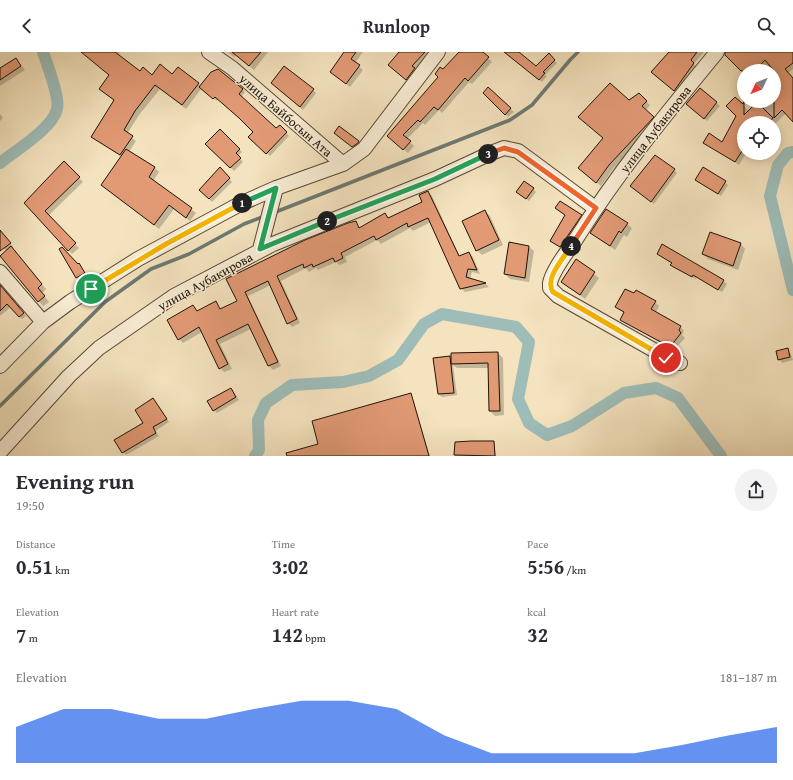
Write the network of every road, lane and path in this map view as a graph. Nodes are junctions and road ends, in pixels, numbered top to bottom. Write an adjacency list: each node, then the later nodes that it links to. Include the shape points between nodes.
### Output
1 (209, 52): 4 (street, улица Байбосын Ата, via 232,68)
2 (438, 52): 4 (street, улица Байбосын Ата, via 364,149)
3 (716, 52): 6 (street, улица Аубакирова, via 645,140)
4 (343, 164): 5 (street, улица Байбосын Ата)
5 (276, 188): 7 (street); 9 (street, улица Байбосын Ата, via 240,204 138,260)
6 (596, 208): 7 (street, улица Аубакирова, via 524,155 504,148 435,179); 10 (street, улица Аубакирова, via 551,279 550,288 558,296 616,330)
7 (260, 249): 12 (street, улица Аубакирова, via 174,296 99,348 69,376)
8 (0, 272): 9 (street)
9 (43, 322): 11 (street, улица Байбосын Ата)
10 (680, 363)
11 (0, 366)
12 (0, 452)

